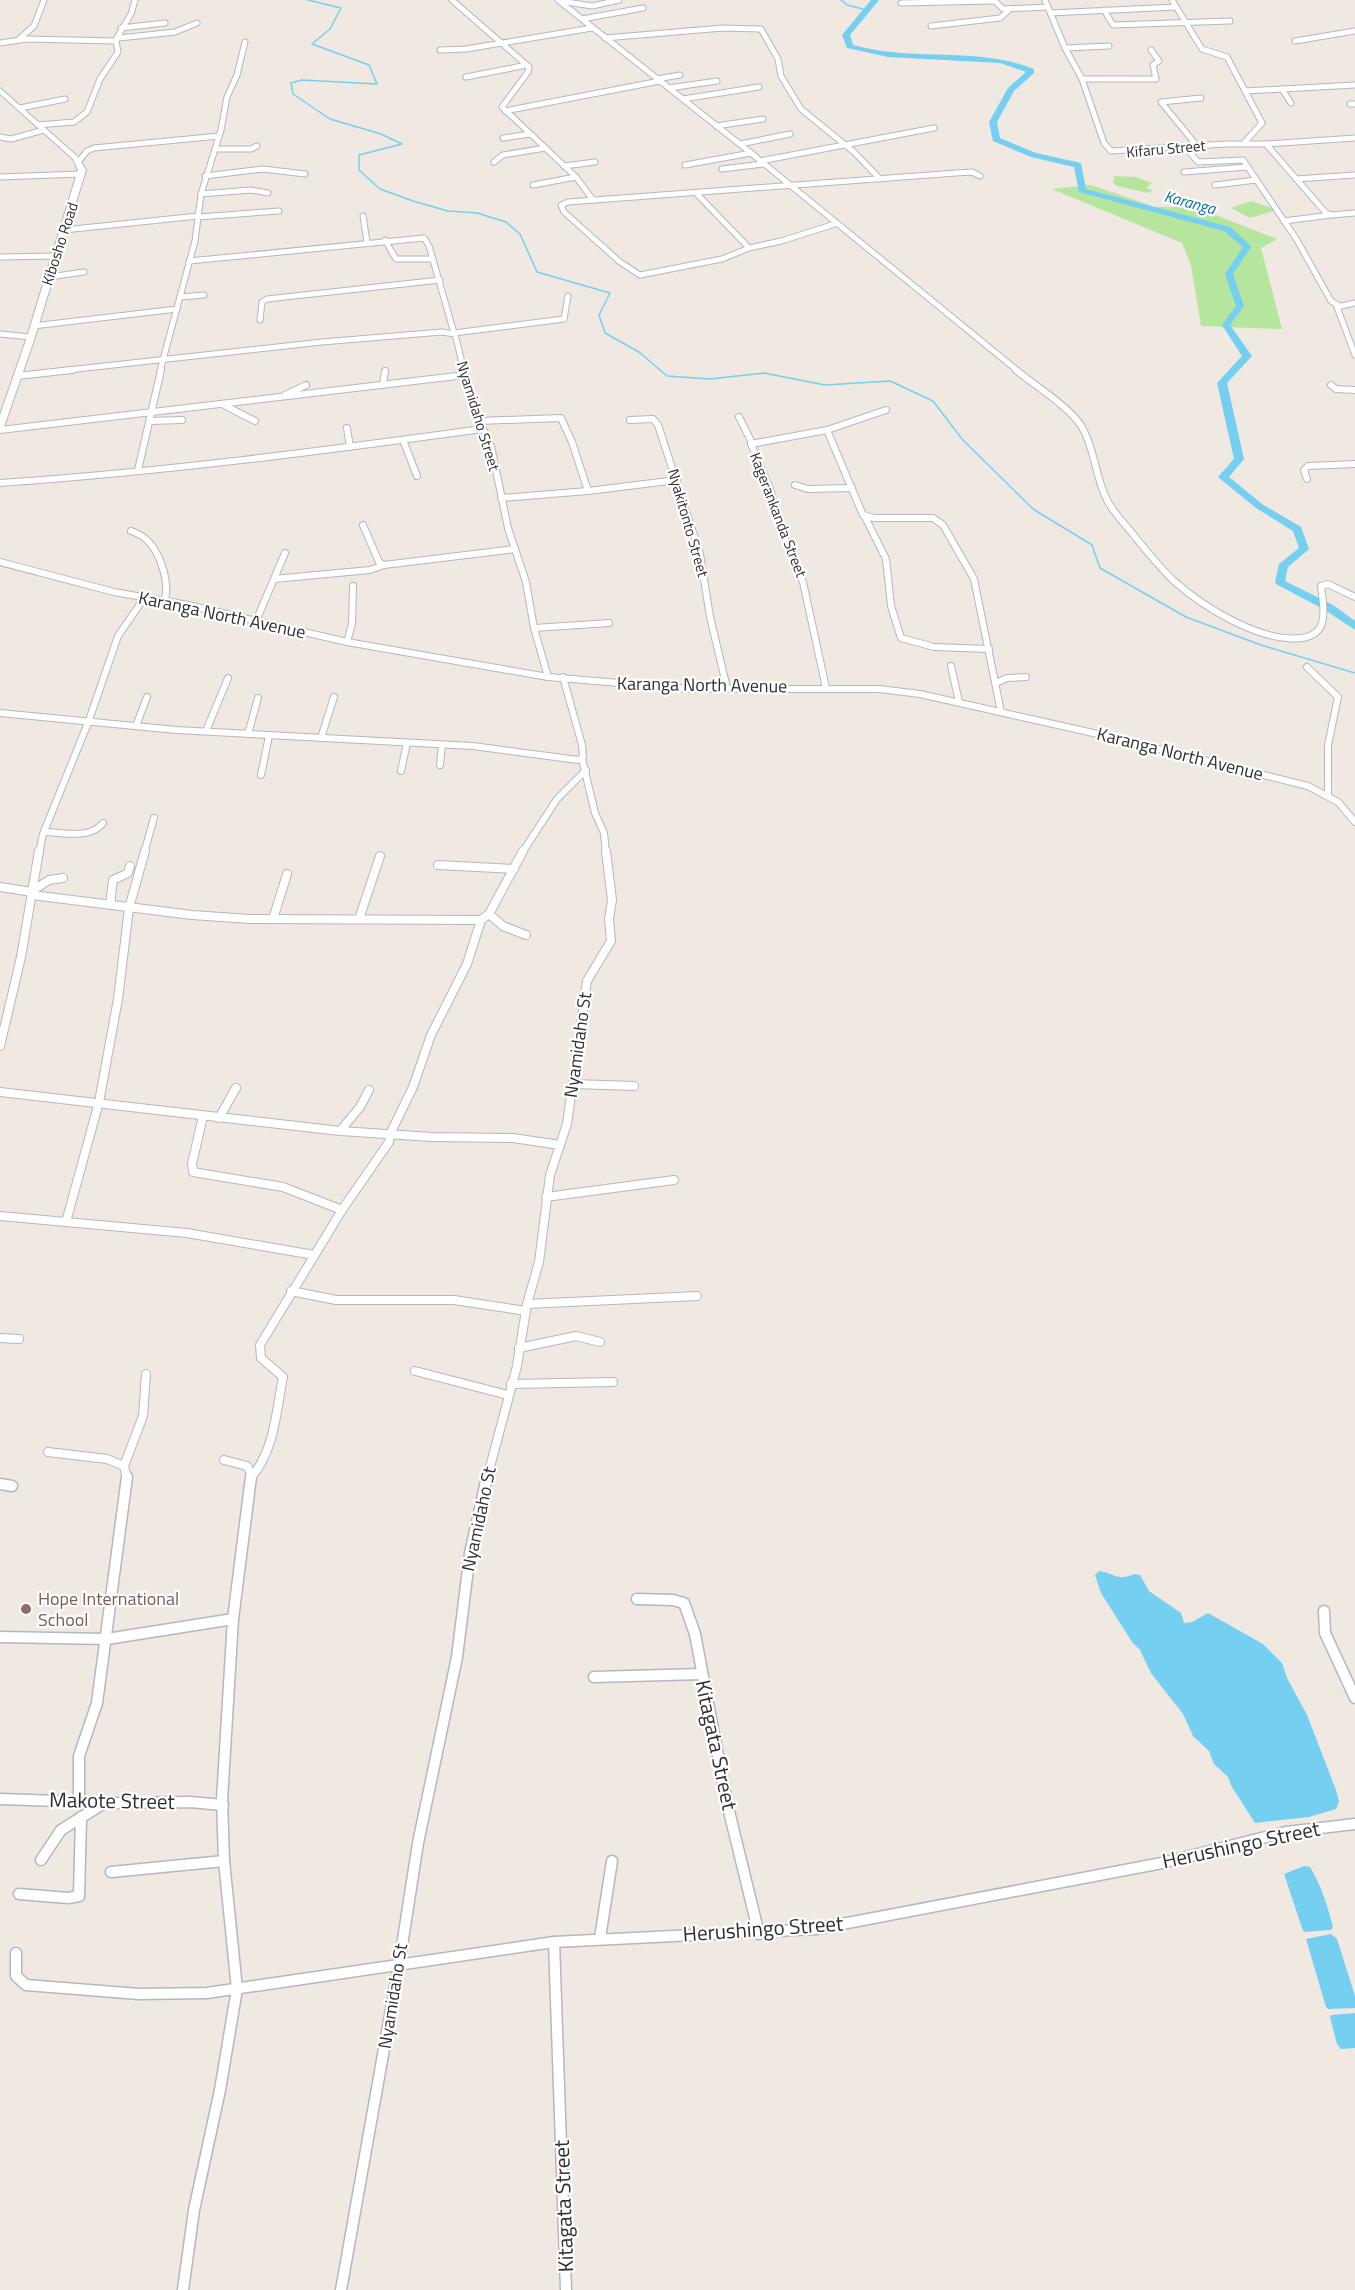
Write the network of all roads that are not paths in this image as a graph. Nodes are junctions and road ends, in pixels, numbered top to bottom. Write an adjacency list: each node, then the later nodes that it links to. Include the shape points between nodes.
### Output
1 (44, 0): 27 (street, via 34,26)
2 (135, 0): 22 (street)
3 (452, 0): 31 (street)
4 (619, 0): 7 (street, via 592,6)
5 (1045, 0): 10 (street, Kifaru Street)
6 (1172, 0): 11 (street)
7 (559, 1): 16 (street)
8 (994, 1): 9 (street); 13 (street)
9 (901, 3)
10 (1048, 7): 13 (street); 15 (street, Kifaru Street)
11 (1176, 7): 14 (street); 20 (street)
12 (643, 8): 16 (street)
13 (1009, 10): 21 (street, via 1000,18)
14 (1104, 10): 15 (street); 20 (street, via 1113,25)
15 (1050, 14): 33 (street, Kifaru Street)
16 (582, 19): 23 (street)
17 (1230, 21): 20 (street)
18 (165, 23): 22 (street)
19 (197, 23): 26 (street, via 168,34)
20 (1186, 23): 47 (street, via 1202,49 1227,57)
21 (931, 26)
22 (122, 28): 26 (street)
23 (592, 28): 25 (street); 31 (street)
24 (1355, 31): 28 (street)
25 (605, 38): 40 (street); 67 (street, via 723,28 761,29 798,106)
26 (117, 39): 27 (street); 56 (street, via 118,52 100,79 90,109 74,122)
27 (18, 40): 30 (street)
28 (1294, 41)
29 (244, 42): 60 (street)
30 (0, 43)
31 (500, 43): 34 (street); 36 (street)
32 (1109, 45): 33 (street)
33 (1065, 48): 39 (street, Kifaru Street)
34 (440, 50)
35 (1151, 50): 39 (street, via 1159,61 1153,65 1156,79)
36 (527, 65): 38 (street); 53 (street, via 528,72 503,105)
37 (680, 75): 40 (street)
38 (466, 77)
39 (1082, 79): 72 (street, Kifaru Street, via 1104,143 1111,151)
40 (659, 80): 44 (street); 53 (street)
41 (717, 81): 44 (street)
42 (1355, 85): 45 (street)
43 (759, 87): 49 (street)
44 (669, 88): 49 (street)
45 (1282, 89): 47 (street); 51 (street)
46 (0, 90): 52 (street)
47 (1245, 90): 65 (street, via 1262,123)
48 (65, 99): 52 (street)
49 (683, 99): 55 (street)
50 (1201, 99): 70 (street, via 1161,103)
51 (1291, 102)
52 (20, 108): 56 (street)
53 (505, 111): 58 (street)
54 (764, 118): 55 (street)
55 (716, 126): 66 (street)
56 (41, 128): 61 (street, via 11,139); 76 (street)
57 (934, 128): 67 (street)
58 (530, 134): 62 (street); 71 (street)
59 (790, 134): 66 (street)
60 (219, 136): 73 (street); 76 (street, via 93,147)
61 (0, 137)
62 (503, 138)
63 (1355, 138): 68 (street, Kifaru Street)
64 (1233, 143): 65 (street, Kifaru Street); 70 (street, Kifaru Street); 75 (street)
65 (1244, 143): 68 (street, Kifaru Street)
66 (740, 144): 74 (street)
67 (846, 144): 79 (street); 92 (street)
68 (1266, 144): 93 (street)
69 (257, 146): 73 (street)
70 (1198, 147): 72 (street, Kifaru Street)
71 (545, 148): 77 (street, via 503,156); 81 (street)
72 (1186, 148): 75 (street, via 1198,162)
73 (215, 149): 88 (street)
74 (751, 153): 79 (street); 80 (street)
75 (1243, 160): 82 (street)
76 (79, 161): 85 (street, Kibosho Road)
77 (494, 162)
78 (595, 162): 81 (street)
79 (761, 162): 83 (street); 97 (street)
80 (684, 165)
81 (564, 166): 91 (street)
82 (1247, 167): 84 (street); 94 (street)
83 (722, 169)
84 (1184, 172)
85 (81, 174): 90 (street); 109 (street, Kibosho Road)
86 (305, 174): 88 (street, via 263,169)
87 (1355, 175): 93 (street)
88 (205, 176): 100 (street)
89 (981, 176): 92 (street, via 969,172)
90 (0, 177)
91 (576, 177): 95 (street); 101 (street)
92 (880, 179): 97 (street)
93 (1296, 179): 104 (street)
94 (1256, 180): 96 (street); 107 (street)
95 (533, 185)
96 (1215, 185)
97 (789, 186): 99 (street); 108 (street)
98 (268, 193): 100 (street, via 250,190)
99 (696, 193): 101 (street); 112 (street)
100 (201, 194): 106 (street)
101 (593, 200): 112 (street, via 566,203 562,207 638,274 722,259)
102 (279, 211): 106 (street)
103 (1355, 213): 104 (street)
104 (1332, 215): 107 (street)
105 (363, 216): 111 (street)
106 (198, 217): 109 (street); 116 (street)
107 (1284, 221): 124 (street, via 1331,301)
108 (835, 224): 112 (street); 181 (street, via 1080,423 1107,500 1178,585 1243,624 1292,638 1307,637 1322,623 1323,584)
109 (64, 230): 113 (street, Kibosho Road)
110 (385, 240): 111 (street); 115 (street, via 396,259); 115 (street, Nyamidaho Street, via 424,238)
111 (367, 242): 116 (street)
112 (749, 248)
113 (55, 256): 114 (street); 118 (street, Kibosho Road)
114 (0, 257)
115 (433, 259): 119 (street, Nyamidaho Street)
116 (189, 261): 122 (street)
117 (84, 272): 118 (street)
118 (49, 277): 127 (street, Kibosho Road)
119 (440, 280): 126 (street, via 267,299 262,302); 130 (street, Nyamidaho Street)
120 (204, 295): 122 (street)
121 (568, 296): 130 (street, via 564,319)
122 (180, 297): 125 (street)
123 (1355, 303): 124 (street)
124 (1338, 305): 128 (street)
125 (177, 309): 127 (street); 134 (street)
126 (260, 320)
127 (33, 326): 132 (street, Kibosho Road)
128 (1345, 329): 129 (street); 133 (street)
129 (1355, 329)
130 (454, 333): 134 (street, via 322,342); 136 (street, Nyamidaho Street)
131 (0, 334): 132 (street)
132 (31, 337): 137 (street, Kibosho Road)
133 (1355, 355)
134 (164, 360): 137 (street); 147 (street)
135 (386, 371): 140 (street)
136 (465, 375): 140 (street); 153 (street, Nyamidaho Street)
137 (17, 376): 155 (street, Kibosho Road)
138 (317, 384): 143 (street)
139 (306, 385): 144 (street)
140 (383, 385): 143 (street)
141 (1330, 385): 142 (street)
142 (1355, 390)
143 (316, 393): 144 (street)
144 (282, 397): 145 (street)
145 (221, 404): 147 (street); 152 (street)
146 (886, 410): 157 (street, Kagerankanda Street)
147 (152, 413): 149 (street); 155 (street)
148 (739, 417): 159 (street)
149 (150, 420): 150 (street); 162 (street)
150 (182, 420)
151 (630, 420): 165 (street, Nyakitonto Street, via 656,422)
152 (255, 421)
153 (478, 421): 156 (street, Nyamidaho Street); 169 (street, via 561,418)
154 (347, 428): 160 (street)
155 (0, 429)
156 (482, 429): 158 (street); 170 (street, Nyamidaho Street, via 491,446)
157 (827, 430): 159 (street, Kagerankanda Street); 168 (street)
158 (403, 440): 160 (street); 163 (street)
159 (752, 443): 196 (street, Kagerankanda Street, via 803,582)
160 (350, 447): 162 (street)
161 (1355, 464): 164 (street, via 1308,466 1304,470)
162 (138, 470): 166 (street)
163 (417, 476)
164 (1307, 479)
165 (677, 480): 169 (street); 195 (street, Nyakitonto Street, via 700,554)
166 (0, 483)
167 (795, 485): 168 (street, via 808,489)
168 (852, 488): 171 (street)
169 (588, 491): 170 (street)
170 (501, 498): 174 (street, Nyamidaho Street)
171 (865, 517): 187 (street, via 927,518 940,522 974,579); 187 (street, via 886,559 891,606 901,638 928,646)
172 (363, 525): 177 (street, via 379,562)
173 (131, 531): 182 (street, via 148,539 159,554 168,588)
174 (515, 549): 177 (street); 185 (street, Nyamidaho Street, via 529,594)
175 (285, 553): 178 (street)
176 (0, 562): 180 (street, Karanga North Avenue)
177 (384, 565): 178 (street, via 370,570)
178 (274, 579): 183 (street)
179 (353, 586): 186 (street, via 352,624)
180 (145, 597): 182 (street, Karanga North Avenue); 203 (street, via 118,636)
181 (1355, 597)
182 (164, 601): 183 (street, Karanga North Avenue)
183 (256, 621): 186 (street, Karanga North Avenue)
184 (609, 623): 185 (street)
185 (534, 628): 190 (street, Nyamidaho Street)
186 (347, 642): 190 (street, Karanga North Avenue)
187 (989, 650): 194 (street)
188 (951, 666): 200 (street)
189 (1307, 667): 216 (street, via 1338,697 1332,712 1325,769)
190 (548, 677): 191 (street, Karanga North Avenue)
191 (563, 677): 195 (street, Karanga North Avenue, via 650,687); 211 (street)
192 (1026, 677): 194 (street)
193 (228, 678): 205 (street)
194 (996, 683): 201 (street)
195 (727, 688): 196 (street, Karanga North Avenue)
196 (826, 688): 200 (street, Karanga North Avenue, via 902,691)
197 (147, 697): 204 (street)
198 (334, 697): 208 (street)
199 (258, 698): 206 (street)
200 (959, 702): 201 (street, Karanga North Avenue)
201 (1001, 712): 216 (street, Karanga North Avenue, via 1308,786)
202 (0, 713): 203 (street)
203 (88, 723): 204 (street); 220 (street)
204 (136, 726): 205 (street)
205 (206, 731): 206 (street)
206 (248, 734): 207 (street)
207 (269, 736): 208 (street); 215 (street)
208 (321, 738): 209 (street)
209 (407, 743): 210 (street); 214 (street)
210 (442, 745): 211 (street); 212 (street)
211 (582, 759): 213 (street, Nyamidaho St)
212 (440, 765)
213 (586, 770): 224 (street, via 536,829); 237 (street, Nyamidaho St, via 595,813 604,833 612,893 611,941 587,981)
214 (401, 771)
215 (261, 775)
216 (1328, 795): 218 (street, Karanga North Avenue)
217 (154, 818): 230 (street)
218 (1355, 822)
219 (103, 823): 220 (street, via 93,832)
220 (44, 832): 228 (street)
221 (380, 856): 232 (street)
222 (438, 865): 224 (street)
223 (130, 866): 229 (street, via 126,874 112,880)
224 (514, 869): 231 (street)
225 (287, 874): 233 (street)
226 (63, 878): 228 (street, via 49,880)
227 (0, 887): 228 (street)
228 (32, 893): 229 (street); 236 (street)
229 (110, 905): 230 (street)
230 (129, 908): 233 (street); 242 (street, via 118,999)
231 (489, 914): 234 (street); 235 (street, via 503,926)
232 (359, 919): 233 (street); 234 (street)
233 (273, 920)
234 (481, 920): 246 (street, via 467,964 431,1035 413,1087)
235 (526, 935)
236 (0, 1046)
237 (574, 1084): 238 (street); 247 (street, Nyamidaho St)
238 (634, 1086)
239 (236, 1088): 244 (street)
240 (369, 1090): 245 (street)
241 (0, 1092): 242 (street)
242 (99, 1102): 243 (street); 252 (street)
243 (203, 1116): 244 (street); 250 (street, via 193,1172 283,1187)
244 (219, 1118): 245 (street)
245 (340, 1131): 246 (street)
246 (391, 1132): 247 (street, via 407,1136 538,1140); 250 (street, via 378,1161)
247 (560, 1145): 249 (street, Nyamidaho St)
248 (674, 1180): 249 (street)
249 (546, 1197): 256 (street, Nyamidaho St, via 539,1262)
250 (342, 1210): 253 (street)
251 (0, 1216): 252 (street)
252 (66, 1222): 253 (street, via 186,1233)
253 (314, 1255): 254 (street)
254 (291, 1291): 256 (street, via 319,1298); 269 (street, via 260,1345 261,1358 283,1377 265,1456)
255 (698, 1296): 256 (street)
256 (527, 1307): 260 (street, Nyamidaho St)
257 (0, 1338): 258 (street)
258 (19, 1339)
259 (600, 1342): 260 (street, via 576,1336)
260 (519, 1348): 264 (street, Nyamidaho St)
261 (415, 1371): 265 (street)
262 (146, 1374): 268 (street, via 143,1416)
263 (613, 1382): 264 (street)
264 (511, 1384): 265 (street, Nyamidaho St)
265 (508, 1395): 295 (street, Nyamidaho St, via 470,1553 457,1657 418,1843)
266 (48, 1452): 268 (street, via 107,1459)
267 (224, 1460): 269 (street, via 247,1466)
268 (124, 1466): 276 (street, via 127,1502)
269 (250, 1478): 274 (street)
270 (0, 1484): 271 (street)
271 (12, 1485)
272 (637, 1599): 277 (street, Kitagata Street, via 684,1603 695,1634)
273 (1324, 1611): 279 (street, via 1325,1633)
274 (233, 1620): 276 (street); 283 (street)
275 (0, 1637): 276 (street)
276 (107, 1639): 281 (street, via 97,1703 79,1756)
277 (701, 1674): 278 (street); 291 (street, Kitagata Street)
278 (594, 1677)
279 (1355, 1698)
280 (0, 1799): 281 (street, Makote Street)
281 (79, 1802): 282 (street, Makote Street)
282 (106, 1802): 283 (street, Makote Street); 284 (street)
283 (223, 1805): 287 (street)
284 (81, 1817): 286 (street, via 61,1830); 290 (street, via 79,1896)
285 (1355, 1824): 291 (street, Herushingo Street, via 1286,1832 1162,1863 855,1922)
286 (42, 1860)
287 (224, 1861): 289 (street); 296 (street)
288 (612, 1861): 292 (street)
289 (111, 1872)
290 (19, 1894)
291 (759, 1934): 292 (street, Herushingo Street)
292 (600, 1938): 293 (street, Herushingo Street)
293 (554, 1942): 295 (street, Herushingo Street); 299 (street, Kitagata Street)
294 (16, 1953): 296 (street, Herushingo Street, via 14,1976 26,1985 171,1995)
295 (399, 1965): 296 (street, Herushingo Street); 298 (street, Nyamidaho St)
296 (237, 1989): 297 (street, via 194,2210)
297 (183, 2290)
298 (341, 2290)
299 (566, 2290)

